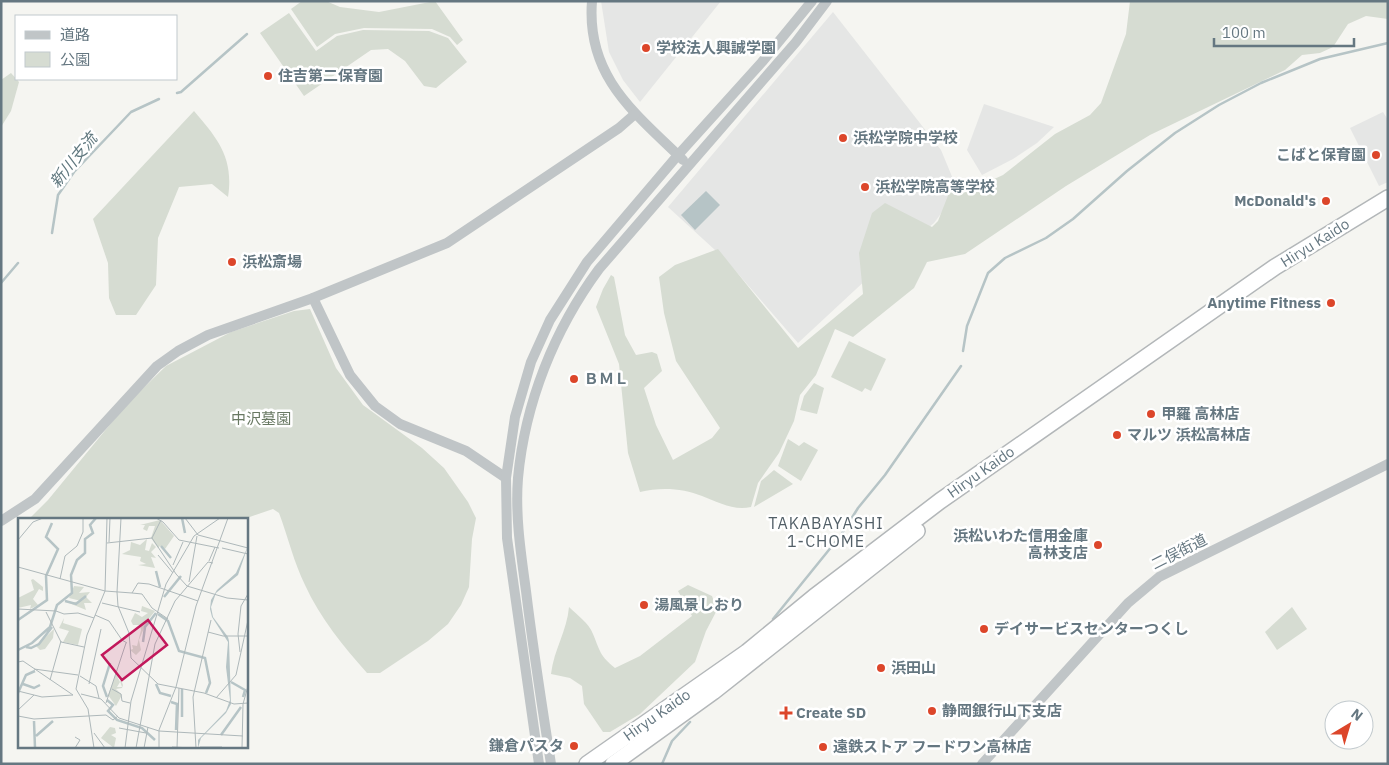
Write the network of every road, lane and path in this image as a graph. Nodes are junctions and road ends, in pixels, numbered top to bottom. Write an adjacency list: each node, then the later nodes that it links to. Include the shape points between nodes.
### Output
1 (592, 1): 4 (street, via 591,14 600,61 617,94)
2 (812, 1): 5 (street)
3 (827, 1): 6 (street, via 796,42)
4 (635, 114): 5 (street); 9 (street, via 454,239)
5 (678, 155): 6 (street); 11 (street, via 587,262 550,320 531,362 515,417)
6 (687, 164): 14 (street, via 582,291 544,367 522,448 518,480 519,535)
7 (1388, 198): 15 (highway, Hiryu Kaido, via 1274,267 956,490 747,652)
8 (1388, 208): 16 (highway, Hiryu Kaido, via 1234,305 1176,349 946,508 713,692)
9 (313, 298): 11 (street, via 350,376 375,406 400,424 466,451); 12 (street, via 208,335 157,366 35,499)
10 (1388, 464): 17 (street, 二俣街道, via 1159,577 1128,602)
11 (506, 478): 13 (street, via 507,538)
12 (1, 521)
13 (540, 764)
14 (551, 764)
15 (587, 764)
16 (613, 764)
17 (982, 764)

